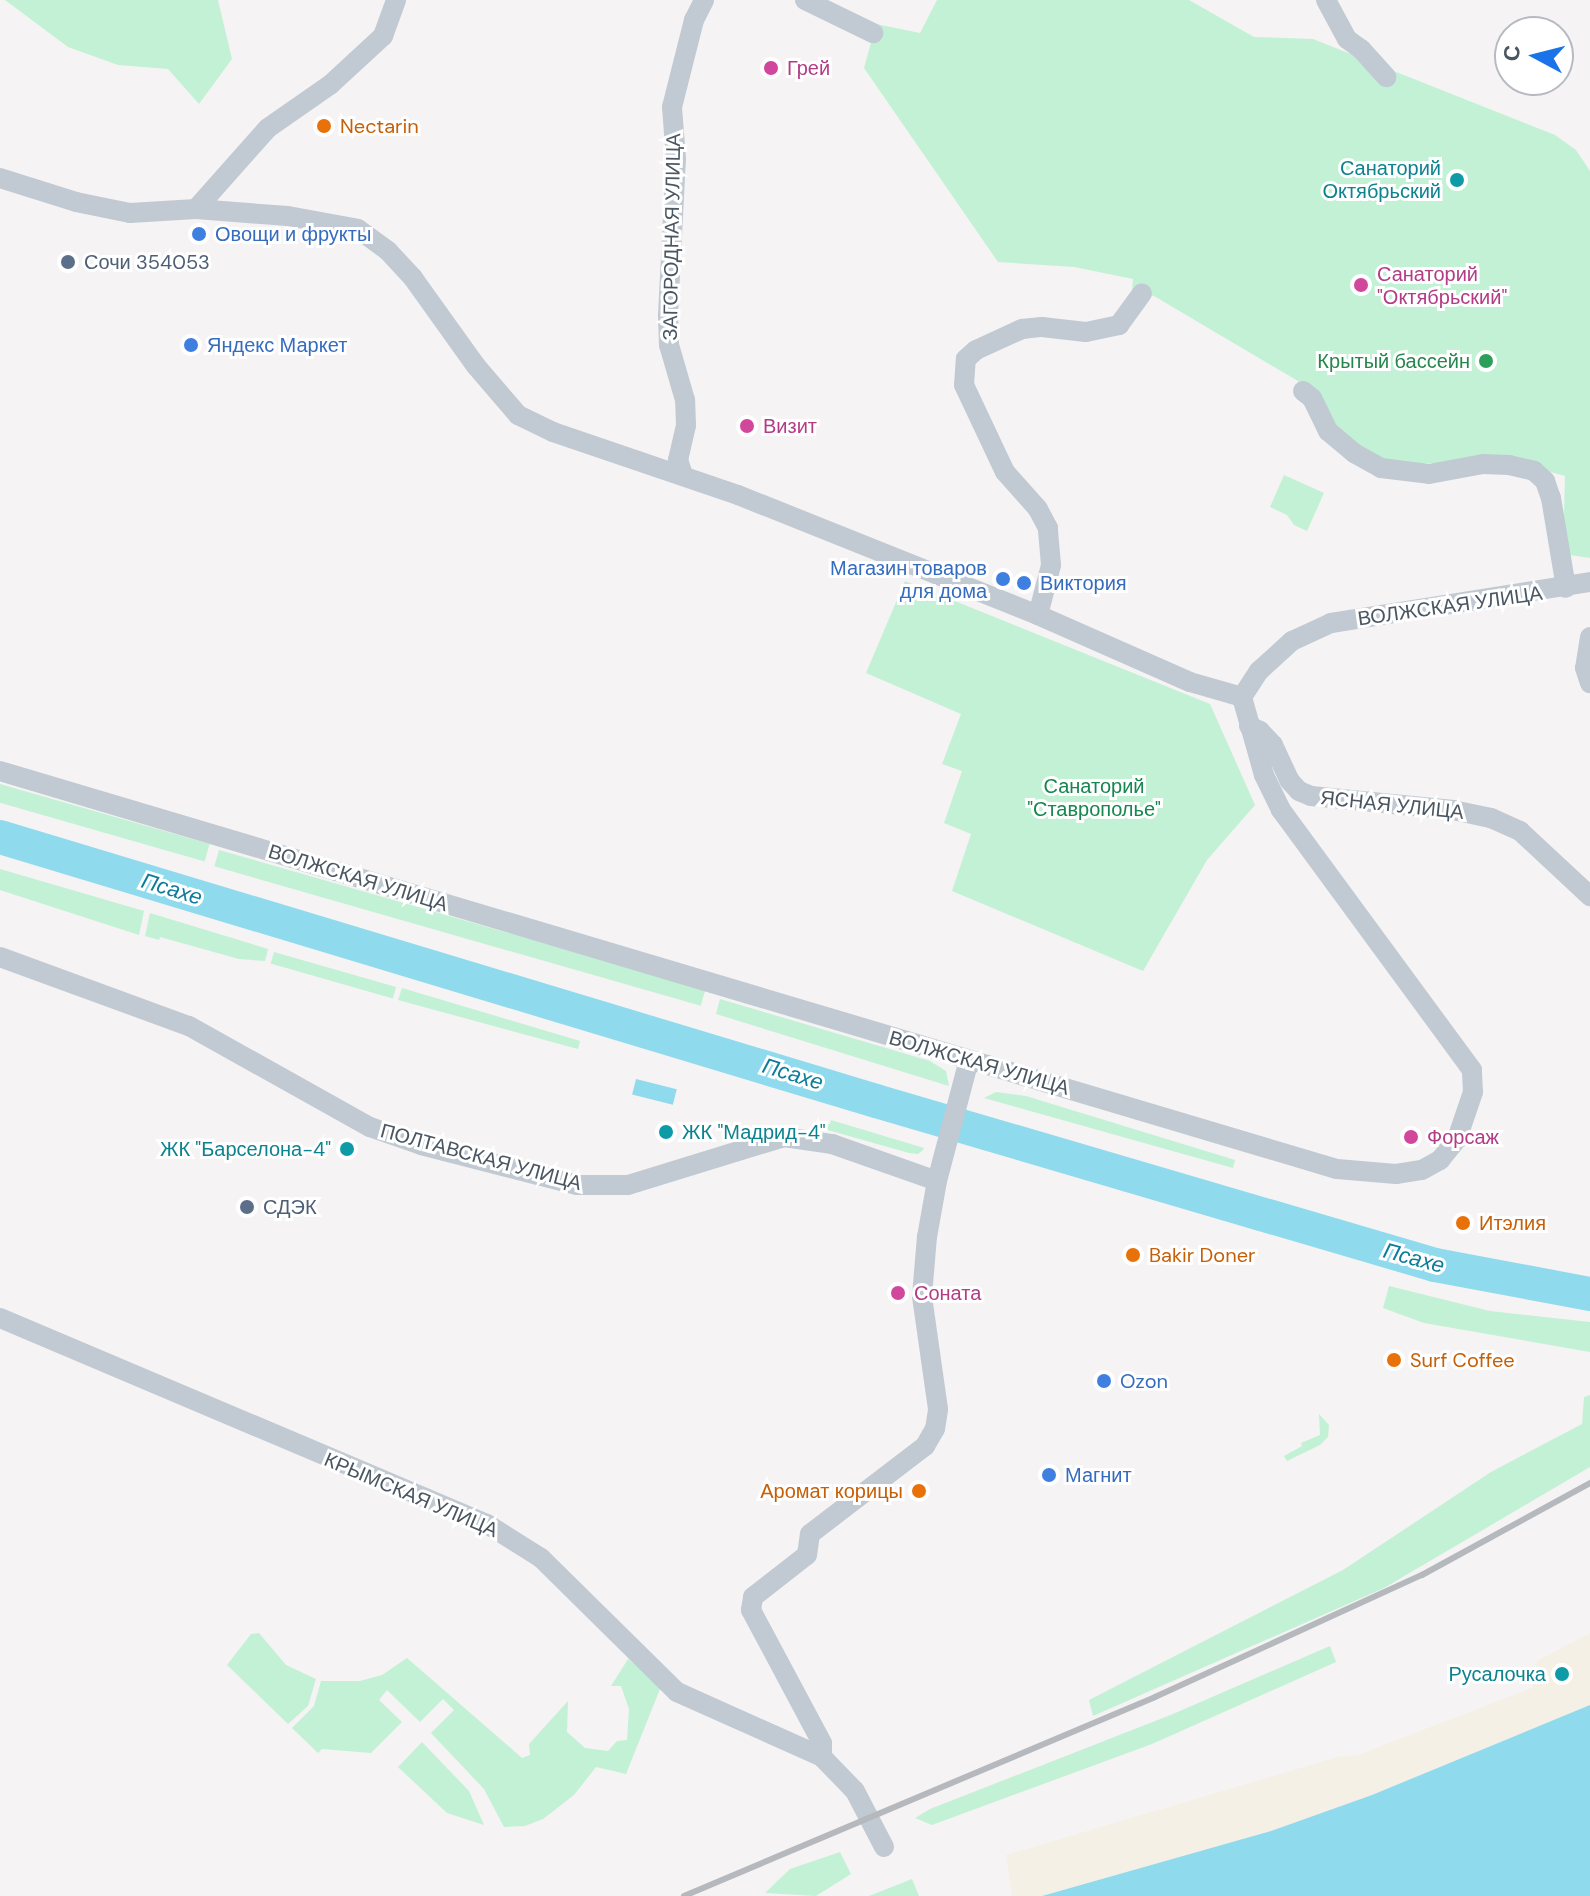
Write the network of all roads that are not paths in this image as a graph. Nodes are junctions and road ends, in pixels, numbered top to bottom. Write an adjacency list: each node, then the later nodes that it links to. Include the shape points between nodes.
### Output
1 (396, 0): 8 (street, via 383,36 331,84 268,128)
2 (704, 0): 11 (street, ЗАГОРОДНАЯ УЛИЦА, via 672,107 676,159 668,315 669,345 685,400 678,460)
3 (805, 0): 5 (street)
4 (1326, 0): 6 (street, via 1347,39)
5 (873, 33)
6 (1386, 77)
7 (0, 178): 8 (street, via 130,213)
8 (196, 209): 11 (street, via 288,216 358,229 413,278 518,415 553,432)
9 (1142, 293): 14 (street, via 1119,325 1086,332 1022,329 966,359 964,385 1005,472 1048,528 1051,565)
10 (1303, 391): 13 (street, via 1328,431 1381,468 1429,474 1483,464 1534,471 1551,498)
11 (683, 475): 14 (street)
12 (1590, 582): 13 (street, ВОЛЖСКАЯ УЛИЦА)
13 (1566, 588): 17 (street, ВОЛЖСКАЯ УЛИЦА, via 1331,623 1292,641 1259,671)
14 (1038, 615): 17 (street, via 1190,682)
15 (1590, 637): 16 (street, via 1585,668)
16 (1590, 683)
17 (1242, 697): 18 (street, ВОЛЖСКАЯ УЛИЦА)
18 (1249, 726): 20 (street, ЯСНАЯ УЛИЦА, via 1273,745 1299,791 1491,818 1520,831); 22 (street, ВОЛЖСКАЯ УЛИЦА, via 1281,810 1472,1070 1469,1113 1440,1160 1422,1170 1396,1174 1337,1169)
19 (0, 771): 22 (street, ВОЛЖСКАЯ УЛИЦА)
20 (1590, 896)
21 (0, 957): 23 (street, ПОЛТАВСКАЯ УЛИЦА, via 189,1026 370,1127 577,1185 628,1185 784,1137 832,1144)
22 (969, 1060): 23 (street, КРЫМСКАЯ УЛИЦА)
23 (937, 1181): 25 (street, КРЫМСКАЯ УЛИЦА, via 922,1296 938,1409 935,1429 925,1446 810,1534 807,1555 753,1597 751,1610 822,1743)
24 (0, 1318): 25 (street, КРЫМСКАЯ УЛИЦА, via 487,1524 541,1558 677,1692)
25 (822, 1757): 26 (street, КРЫМСКАЯ УЛИЦА, via 855,1791)
26 (884, 1847)

